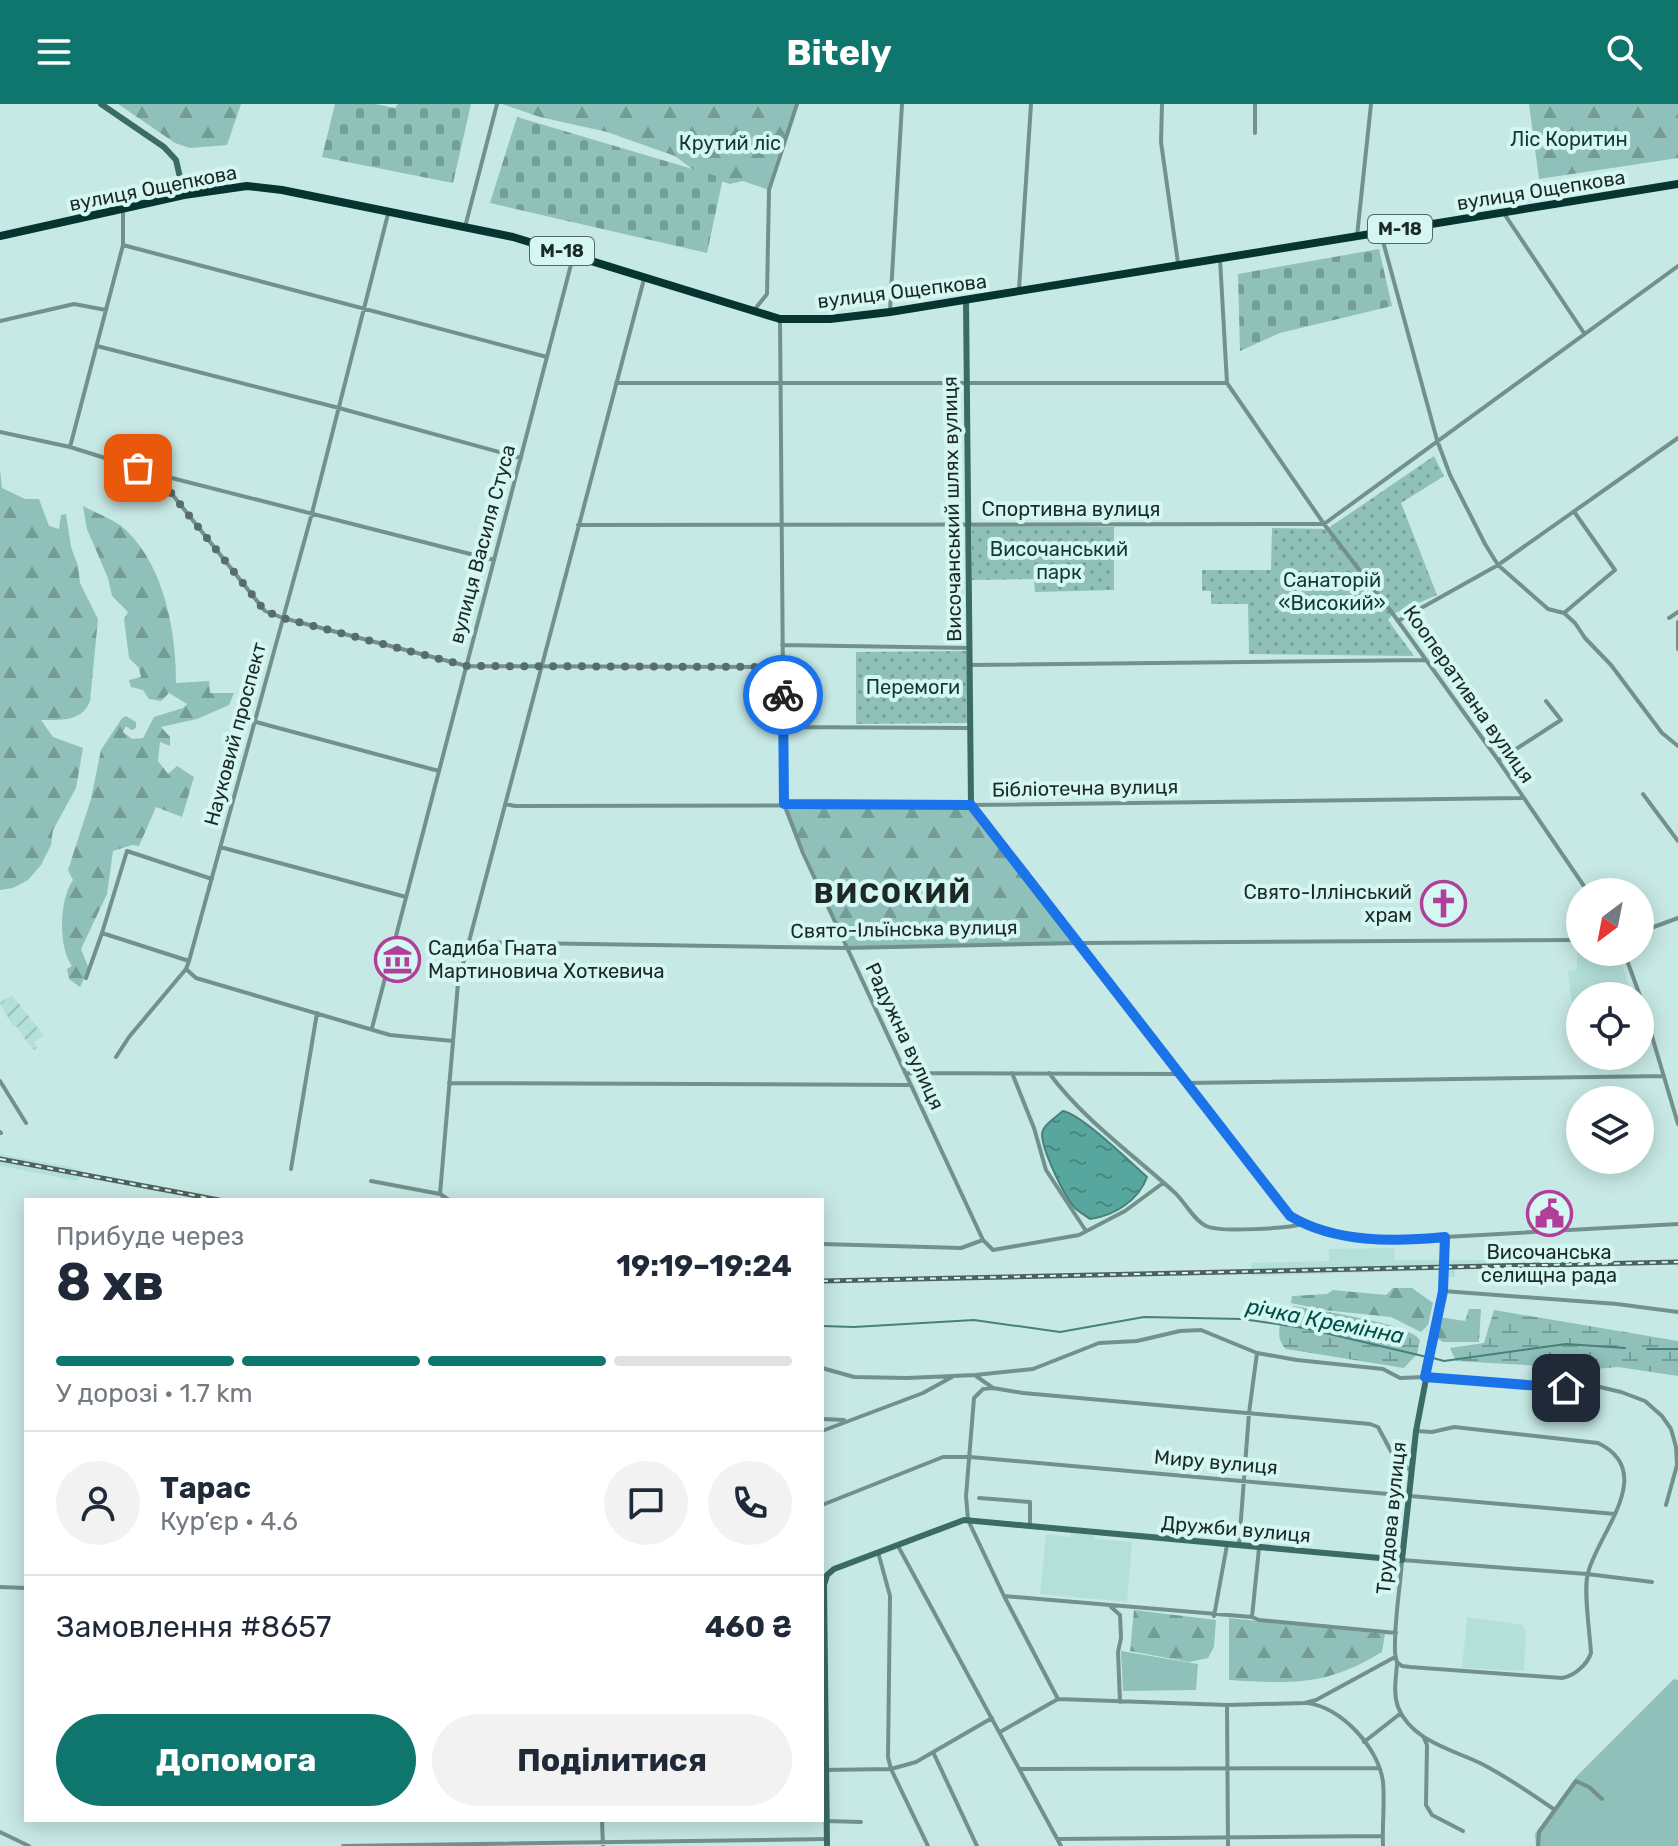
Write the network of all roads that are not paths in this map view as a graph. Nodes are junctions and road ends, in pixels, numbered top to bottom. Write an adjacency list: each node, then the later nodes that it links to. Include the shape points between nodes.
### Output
1 (101, 104): 11 (street, via 176,160)
2 (497, 104): 15 (street)
3 (797, 104): 29 (street, via 769,190 767,294)
4 (902, 104): 30 (street)
5 (1031, 104): 25 (street)
6 (1162, 104): 22 (street, via 1161,142)
7 (1255, 104): 9 (street)
8 (1371, 104): 18 (street)
9 (1255, 133)
10 (1678, 184): 14 (highway, вулиця Ощепкова / М-18)
11 (184, 195): 12 (highway, вулиця Ощепкова / М-18); 13 (highway, вулиця Ощепкова / М-18, via 247,186)
12 (123, 208): 17 (highway, вулиця Ощепкова / М-18); 19 (street)
13 (388, 211): 15 (highway, вулиця Ощепкова / М-18); 27 (street, Науковий проспект)
14 (1503, 212): 16 (highway, вулиця Ощепкова / М-18); 33 (street)
15 (465, 227): 20 (highway, вулиця Ощепкова / М-18)
16 (1380, 232): 18 (highway, вулиця Ощепкова / М-18); 43 (street)
17 (0, 236)
18 (1357, 236): 21 (highway, вулиця Ощепкова / М-18)
19 (123, 245): 27 (street); 28 (street)
20 (574, 254): 24 (highway, вулиця Ощепкова / М-18); 35 (street, вулиця Василя Стуса)
21 (1220, 259): 22 (highway, вулиця Ощепкова / М-18); 38 (street)
22 (1178, 265): 25 (highway, вулиця Ощепкова / М-18)
23 (1678, 266): 33 (street)
24 (644, 276): 29 (highway, вулиця Ощепкова / М-18); 36 (street)
25 (1019, 291): 26 (highway, вулиця Ощепкова / М-18)
26 (966, 300): 30 (highway, вулиця Ощепкова / М-18); 37 (street, Височанський шлях вулиця)
27 (364, 307): 35 (street); 40 (street, Науковий проспект)
28 (106, 310): 32 (street, via 74,304); 34 (street)
29 (753, 312): 31 (highway, вулиця Ощепкова / М-18)
30 (890, 312): 31 (highway, вулиця Ощепкова / М-18)
31 (780, 319): 39 (street, Радужна вулиця)
32 (0, 321)
33 (1584, 333): 43 (street)
34 (97, 346): 40 (street); 44 (street)
35 (547, 357): 45 (street, вулиця Василя Стуса)
36 (616, 383): 39 (street); 51 (street)
37 (967, 383): 38 (street); 39 (street); 52 (street, Височанський шлях вулиця)
38 (1227, 383): 50 (street, Кооперативна вулиця)
39 (780, 384): 49 (street, Радужна вулиця)
40 (339, 408): 45 (street); 47 (street, Науковий проспект)
41 (0, 432): 44 (street)
42 (1678, 438): 48 (street)
43 (1437, 440): 50 (street); 54 (street)
44 (70, 447): 46 (street)
45 (521, 458): 53 (street, вулиця Василя Стуса)
46 (156, 474): 47 (street); 57 (street, via 265,611)
47 (312, 513): 53 (street); 57 (street, Науковий проспект)
48 (1575, 513): 54 (street); 56 (street, via 1615,570)
49 (781, 524): 51 (street, Спортивна вулиця); 52 (street, Спортивна вулиця); 61 (street, Радужна вулиця)
50 (1324, 524): 52 (street, Спортивна вулиця); 59 (street, Кооперативна вулиця)
51 (578, 525): 65 (street)
52 (968, 525): 62 (street, Височанський шлях вулиця)
53 (494, 560): 67 (street, вулиця Василя Стуса)
54 (1498, 565): 56 (street, via 1548,609); 59 (street)
55 (1678, 612): 58 (street)
56 (1564, 613): 74 (street)
57 (283, 618): 67 (street); 70 (street, Науковий проспект)
58 (1669, 618)
59 (1398, 621): 64 (street, Кооперативна вулиця)
60 (1678, 622): 63 (street)
61 (782, 645): 62 (street); 68 (street, Радужна вулиця)
62 (970, 648): 66 (street, Височанський шлях вулиця)
63 (1678, 649)
64 (1426, 660): 66 (street); 76 (street, Кооперативна вулиця)
65 (541, 664): 67 (street); 68 (street); 80 (street)
66 (970, 665): 72 (street, Височанський шлях вулиця)
67 (467, 666): 77 (street, вулиця Василя Стуса)
68 (782, 667): 71 (street, Радужна вулиця)
69 (1546, 701): 76 (street, via 1561,720)
70 (255, 721): 77 (street); 84 (street, Науковий проспект)
71 (783, 727): 72 (street); 81 (street, Радужна вулиця)
72 (970, 728): 82 (street, Височанський шлях вулиця)
73 (1678, 737): 74 (street)
74 (1673, 741): 75 (street)
75 (1678, 746)
76 (1498, 760): 79 (street, Кооперативна вулиця)
77 (439, 771): 87 (street, вулиця Василя Стуса)
78 (1643, 794): 83 (street)
79 (1522, 798): 82 (street, Бібліотечна вулиця); 85 (street, Кооперативна вулиця)
80 (505, 804): 81 (street, Бібліотечна вулиця); 92 (street)
81 (784, 804): 82 (street, Бібліотечна вулиця); 94 (street, Радужна вулиця)
82 (971, 805): 93 (street)
83 (1678, 841)
84 (220, 847): 86 (street, Науковий проспект); 87 (street)
85 (1578, 878)
86 (212, 879): 90 (street, via 127,851); 95 (street, Науковий проспект)
87 (406, 897): 99 (street, вулиця Василя Стуса)
88 (1678, 918): 89 (street)
89 (1654, 927)
90 (102, 933): 95 (street); 97 (street)
91 (1566, 940): 93 (street, Свято-Ільїнська вулиця)
92 (468, 942): 94 (street, Свято-Ільїнська вулиця); 100 (street)
93 (1078, 943): 94 (street, Свято-Ільїнська вулиця); 106 (street)
94 (847, 948): 103 (street, Радужна вулиця)
95 (189, 961): 96 (street, Науковий проспект)
96 (186, 969): 98 (street, via 196,978); 102 (street, Науковий проспект)
97 (86, 978)
98 (317, 1012): 99 (street); 114 (street)
99 (372, 1028): 100 (street, via 390,1035)
100 (453, 1041): 109 (street)
101 (1654, 1043): 107 (street)
102 (116, 1057)
103 (905, 1073): 104 (street); 111 (street, Радужна вулиця)
104 (1012, 1073): 105 (street); 121 (street, via 1046,1170)
105 (1049, 1073): 106 (street); 116 (street, via 1077,1106)
106 (1178, 1074): 110 (street)
107 (1664, 1076): 110 (street); 113 (street)
108 (0, 1081): 112 (street)
109 (449, 1083): 111 (street); 117 (street)
110 (1185, 1083): 119 (street, via 1277,1202)
111 (910, 1085): 123 (street, Радужна вулиця)
112 (26, 1123)
113 (1678, 1124)
114 (291, 1169)
115 (371, 1181): 117 (street)
116 (1163, 1183): 119 (street, via 1202,1224 1219,1229); 121 (street)
117 (440, 1194): 118 (street)
118 (446, 1198)
119 (1304, 1224): 122 (street, via 1362,1237)
120 (1678, 1224): 122 (street)
121 (1086, 1231): 123 (street, via 993,1250)
122 (1445, 1237): 125 (street, Трудова вулиця)
123 (983, 1240): 124 (street, via 961,1248)
124 (824, 1244)
125 (1443, 1291): 126 (street); 131 (street, Трудова вулиця)
126 (1678, 1312)
127 (1257, 1353): 130 (street, via 1201,1330 1180,1331 1099,1343 1033,1369); 131 (street, via 1383,1369 1400,1378); 133 (street)
128 (824, 1369): 129 (street, via 854,1377)
129 (955, 1375): 130 (street); 135 (street, via 923,1393)
130 (975, 1375): 132 (street)
131 (1425, 1377): 137 (street, Трудова вулиця); 144 (street, via 1600,1387 1645,1401 1671,1429 1676,1447 1677,1465)
132 (993, 1388): 133 (street); 138 (street, via 976,1394)
133 (1249, 1413): 139 (street, via 1370,1424 1378,1427 1393,1455); 140 (street)
134 (824, 1419): 135 (street)
135 (846, 1421): 136 (street)
136 (824, 1430)
137 (1416, 1431): 139 (street, Трудова вулиця); 145 (street, via 1454,1427 1598,1443 1612,1450 1624,1475)
138 (970, 1457): 140 (street, Миру вулиця); 143 (street, Миру вулиця, via 943,1457); 146 (street)
139 (1411, 1471): 141 (street, Трудова вулиця)
140 (1244, 1481): 141 (street, Миру вулиця); 150 (street)
141 (1409, 1495): 145 (street, Миру вулиця); 153 (street, Трудова вулиця)
142 (979, 1498): 147 (street, via 1030,1502)
143 (824, 1504)
144 (1666, 1505)
145 (1615, 1514): 155 (street)
146 (968, 1520): 147 (street, Дружби вулиця); 148 (street, Дружби вулиця); 159 (street)
147 (1030, 1525): 149 (street, Дружби вулиця)
148 (898, 1544): 152 (street, Дружби вулиця); 170 (street)
149 (1227, 1545): 150 (street, Дружби вулиця); 161 (street)
150 (1239, 1545): 151 (street, Дружби вулиця)
151 (1259, 1547): 153 (street, Дружби вулиця); 162 (street)
152 (878, 1552): 154 (street, Дружби вулиця); 177 (street, via 890,1596)
153 (1402, 1560): 155 (street, Дружби вулиця); 163 (street, Трудова вулиця)
154 (824, 1573): 179 (street)
155 (1587, 1574): 156 (street, Дружби вулиця); 164 (street, via 1591,1653 1568,1677 1410,1667)
156 (1652, 1582)
157 (0, 1587): 158 (street)
158 (24, 1588)
159 (1004, 1596): 160 (street); 165 (street)
160 (1110, 1605): 161 (street); 166 (street, via 1120,1615)
161 (1214, 1616): 162 (street)
162 (1252, 1617): 163 (street)
163 (1396, 1633): 164 (street, Трудова вулиця)
164 (1396, 1660): 167 (street); 169 (street, Трудова вулиця)
165 (1058, 1699): 166 (street); 171 (street)
166 (1120, 1702): 168 (street)
167 (1305, 1703): 168 (street); 173 (street, via 1337,1714)
168 (1227, 1705): 175 (street)
169 (1401, 1713): 172 (street); 173 (street)
170 (992, 1718): 171 (street); 174 (street)
171 (1000, 1732): 178 (street)
172 (1423, 1736): 181 (street, via 1480,1763); 185 (street, via 1426,1805 1432,1815)
173 (1364, 1742): 176 (street)
174 (933, 1752): 177 (street); 196 (street)
175 (1229, 1768): 176 (street); 178 (street); 188 (street)
176 (1379, 1768): 187 (street)
177 (891, 1769): 179 (street); 195 (street)
178 (1020, 1769): 189 (street)
179 (824, 1770): 182 (street)
180 (1602, 1799): 181 (street, via 1576,1781)
181 (1555, 1810): 200 (street, via 1539,1832)
182 (826, 1821): 184 (street); 191 (street)
183 (602, 1822): 190 (street)
184 (861, 1822)
185 (1463, 1831)
186 (0, 1832): 193 (street)
187 (1383, 1836): 188 (street); 199 (street)
188 (1228, 1838): 189 (street); 198 (street)
189 (1058, 1839): 197 (street)
190 (603, 1843): 191 (street); 192 (street)
191 (827, 1843)
192 (481, 1844): 194 (street)
193 (29, 1846)
194 (343, 1846)
195 (928, 1846)
196 (977, 1846)
197 (1061, 1846)
198 (1228, 1846)
199 (1383, 1846)
200 (1538, 1846)

